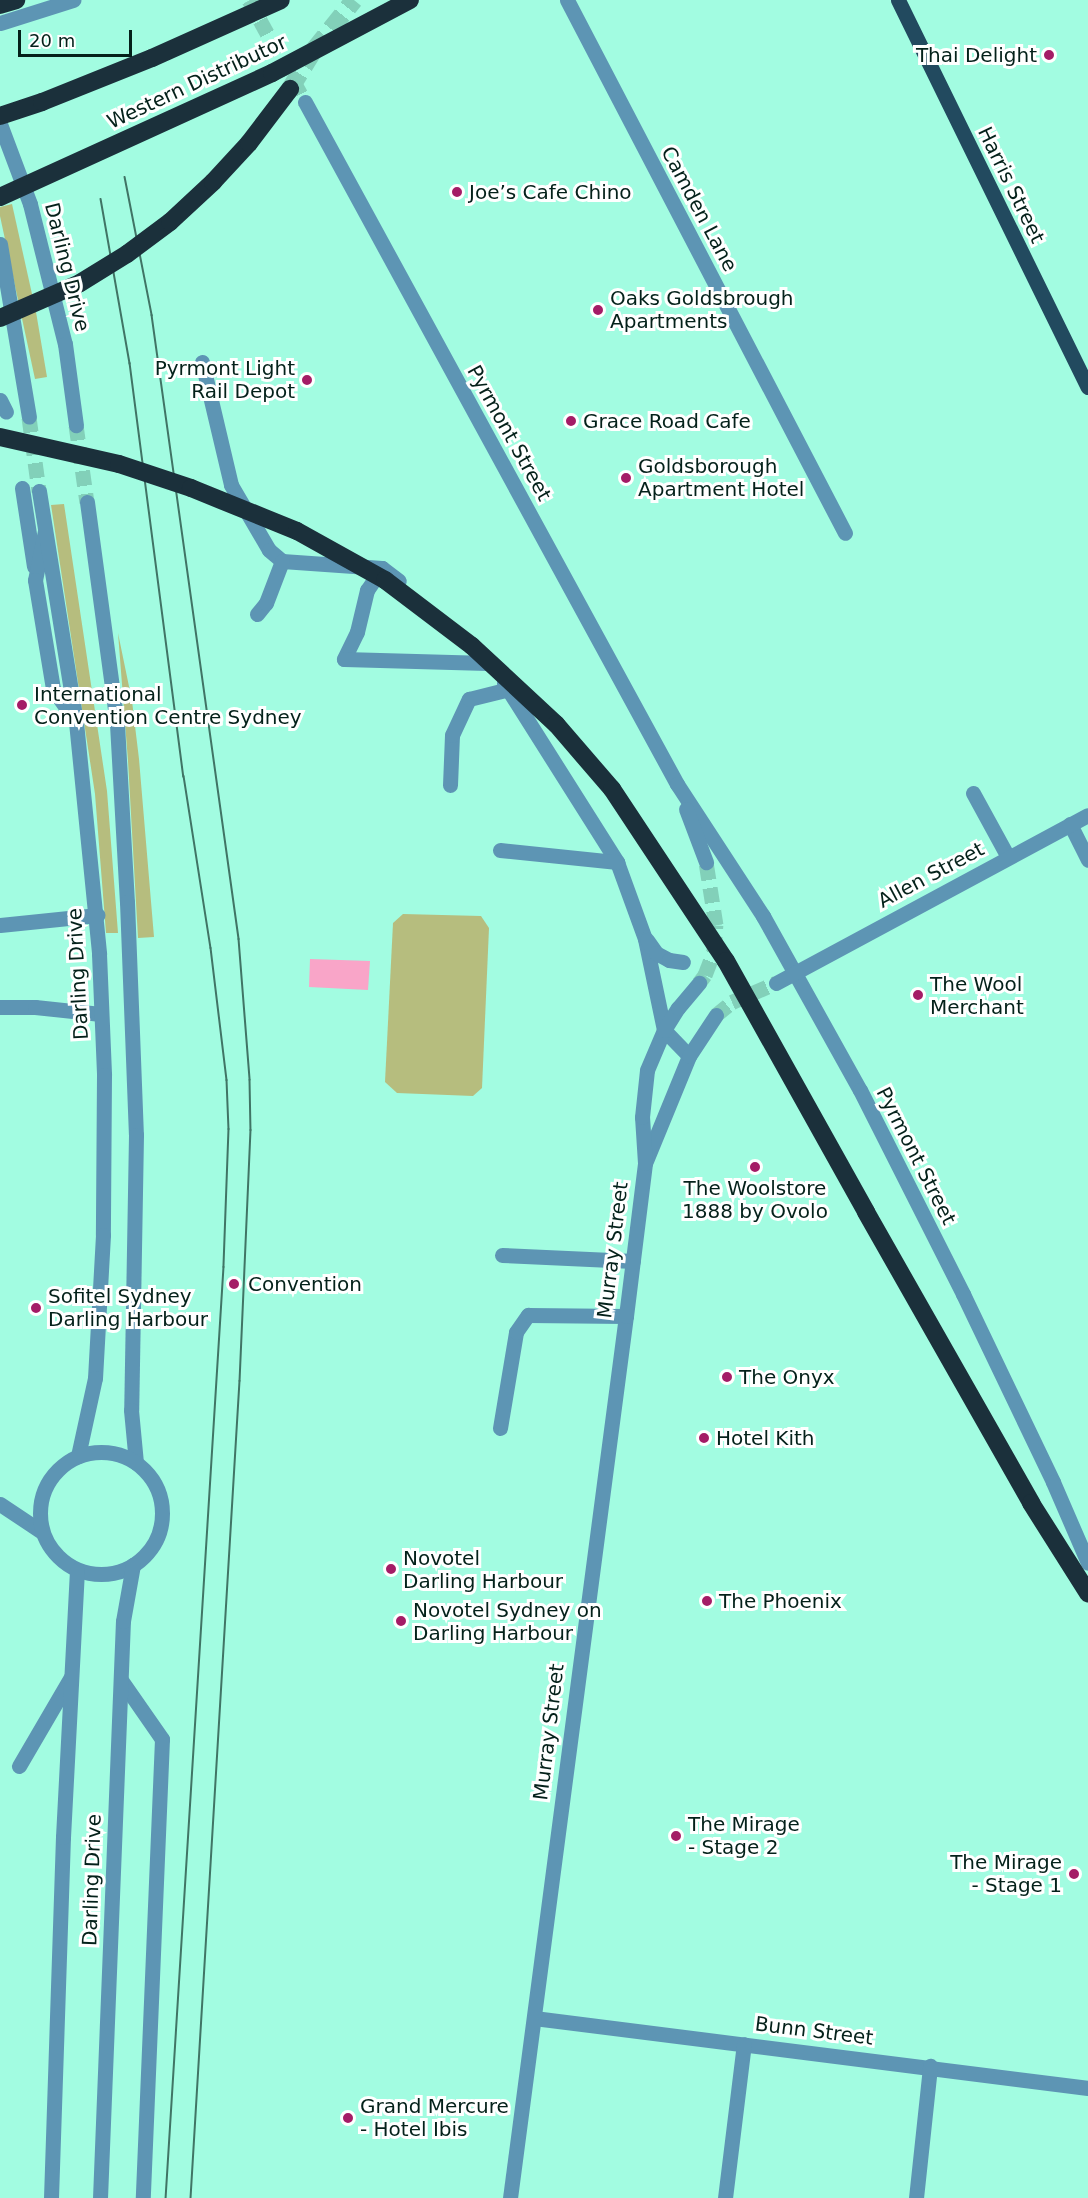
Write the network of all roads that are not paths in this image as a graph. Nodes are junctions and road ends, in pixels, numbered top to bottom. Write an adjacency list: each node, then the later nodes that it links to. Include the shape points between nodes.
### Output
1 (16, 0): 7 (highway)
2 (73, 0): 8 (street, bridge)
3 (281, 0): 11 (highway, bridge, via 152,58)
4 (410, 0): 13 (highway, Western Distributor, bridge, via 272,74)
5 (567, 0): 25 (street, Camden Lane)
6 (898, 0): 17 (main road, Harris Street)
7 (0, 5)
8 (0, 23)
9 (290, 89): 15 (highway, bridge, via 213,182 170,222 80,283)
10 (305, 102): 33 (street, Pyrmont Street)
11 (0, 116)
12 (2, 134): 19 (street, Darling Drive, via 30,204 65,344)
13 (0, 197)
14 (0, 244): 18 (street)
15 (0, 318)
16 (202, 362): 26 (street, via 231,485 269,550)
17 (1088, 387)
18 (29, 417)
19 (76, 425)
20 (0, 437): 67 (highway, bridge, via 119,464 297,531 385,580 472,646 556,724 612,789 726,961 1031,1503)
21 (22, 488): 28 (street)
22 (39, 491): 24 (street, Darling Drive)
23 (87, 502): 61 (street, via 117,724 126,890 136,1232 130,1410)
24 (45, 529): 28 (street); 32 (street, Darling Drive)
25 (845, 533)
26 (282, 561): 27 (street); 29 (street, via 266,603)
27 (382, 568): 30 (street, via 447,619); 30 (street, via 367,590 357,632 344,659)
28 (35, 580): 32 (street, via 53,689)
29 (257, 614)
30 (487, 663): 31 (street)
31 (509, 689): 34 (street, via 468,699 452,735); 41 (street)
32 (76, 722): 43 (street, Darling Drive)
33 (677, 784): 42 (street, Pyrmont Street); 47 (street, Pyrmont Street, via 733,866)
34 (450, 785)
35 (973, 793): 39 (street)
36 (1088, 815): 37 (street, Allen Street)
37 (1070, 824): 39 (street, Allen Street); 40 (street)
38 (500, 850): 41 (street)
39 (1008, 858): 47 (street, Allen Street)
40 (1088, 860)
41 (617, 862): 45 (street)
42 (706, 862)
43 (98, 915): 44 (street); 51 (street, Darling Drive)
44 (0, 926)
45 (643, 932): 46 (street, via 656,953); 53 (street)
46 (683, 962)
47 (796, 974): 49 (street); 64 (street, Pyrmont Street, via 860,1090 963,1294)
48 (699, 983): 53 (street, Murray Street)
49 (776, 983)
50 (0, 1007): 51 (street)
51 (101, 1014): 60 (street, Darling Drive, via 103,1235 95,1378)
52 (716, 1015): 54 (street, Murray Street)
53 (664, 1030): 54 (street); 55 (street, Murray Street, via 647,1071 642,1117)
54 (689, 1056): 55 (street, Murray Street)
55 (645, 1164): 57 (street, Murray Street)
56 (502, 1255): 57 (street)
57 (633, 1261): 58 (street, Murray Street)
58 (626, 1316): 59 (street, via 528,1316 516,1332); 71 (street, Murray Street)
59 (500, 1428)
60 (78, 1456): 61 (street, via 118,1454); 63 (street, via 50,1479 39,1513)
61 (136, 1463): 65 (street, via 150,1477 159,1495 162,1515 148,1552)
62 (0, 1504): 63 (street)
63 (42, 1532): 66 (street, via 62,1561)
64 (1088, 1563)
65 (133, 1565): 66 (street, via 115,1573); 69 (street, Darling Drive, via 123,1621)
66 (77, 1570): 68 (street, Darling Drive)
67 (1088, 1593)
68 (71, 1677): 70 (street); 75 (street, Darling Drive)
69 (121, 1680): 76 (street, Darling Drive); 77 (street, via 162,1738)
70 (19, 1766)
71 (534, 2018): 72 (street, Bunn Street); 78 (street, Murray Street)
72 (744, 2044): 73 (street, Bunn Street); 79 (street)
73 (930, 2066): 74 (street, Bunn Street); 80 (street)
74 (1088, 2088)
75 (51, 2198)
76 (100, 2198)
77 (143, 2198)
78 (510, 2198)
79 (725, 2198)
80 (916, 2198)

